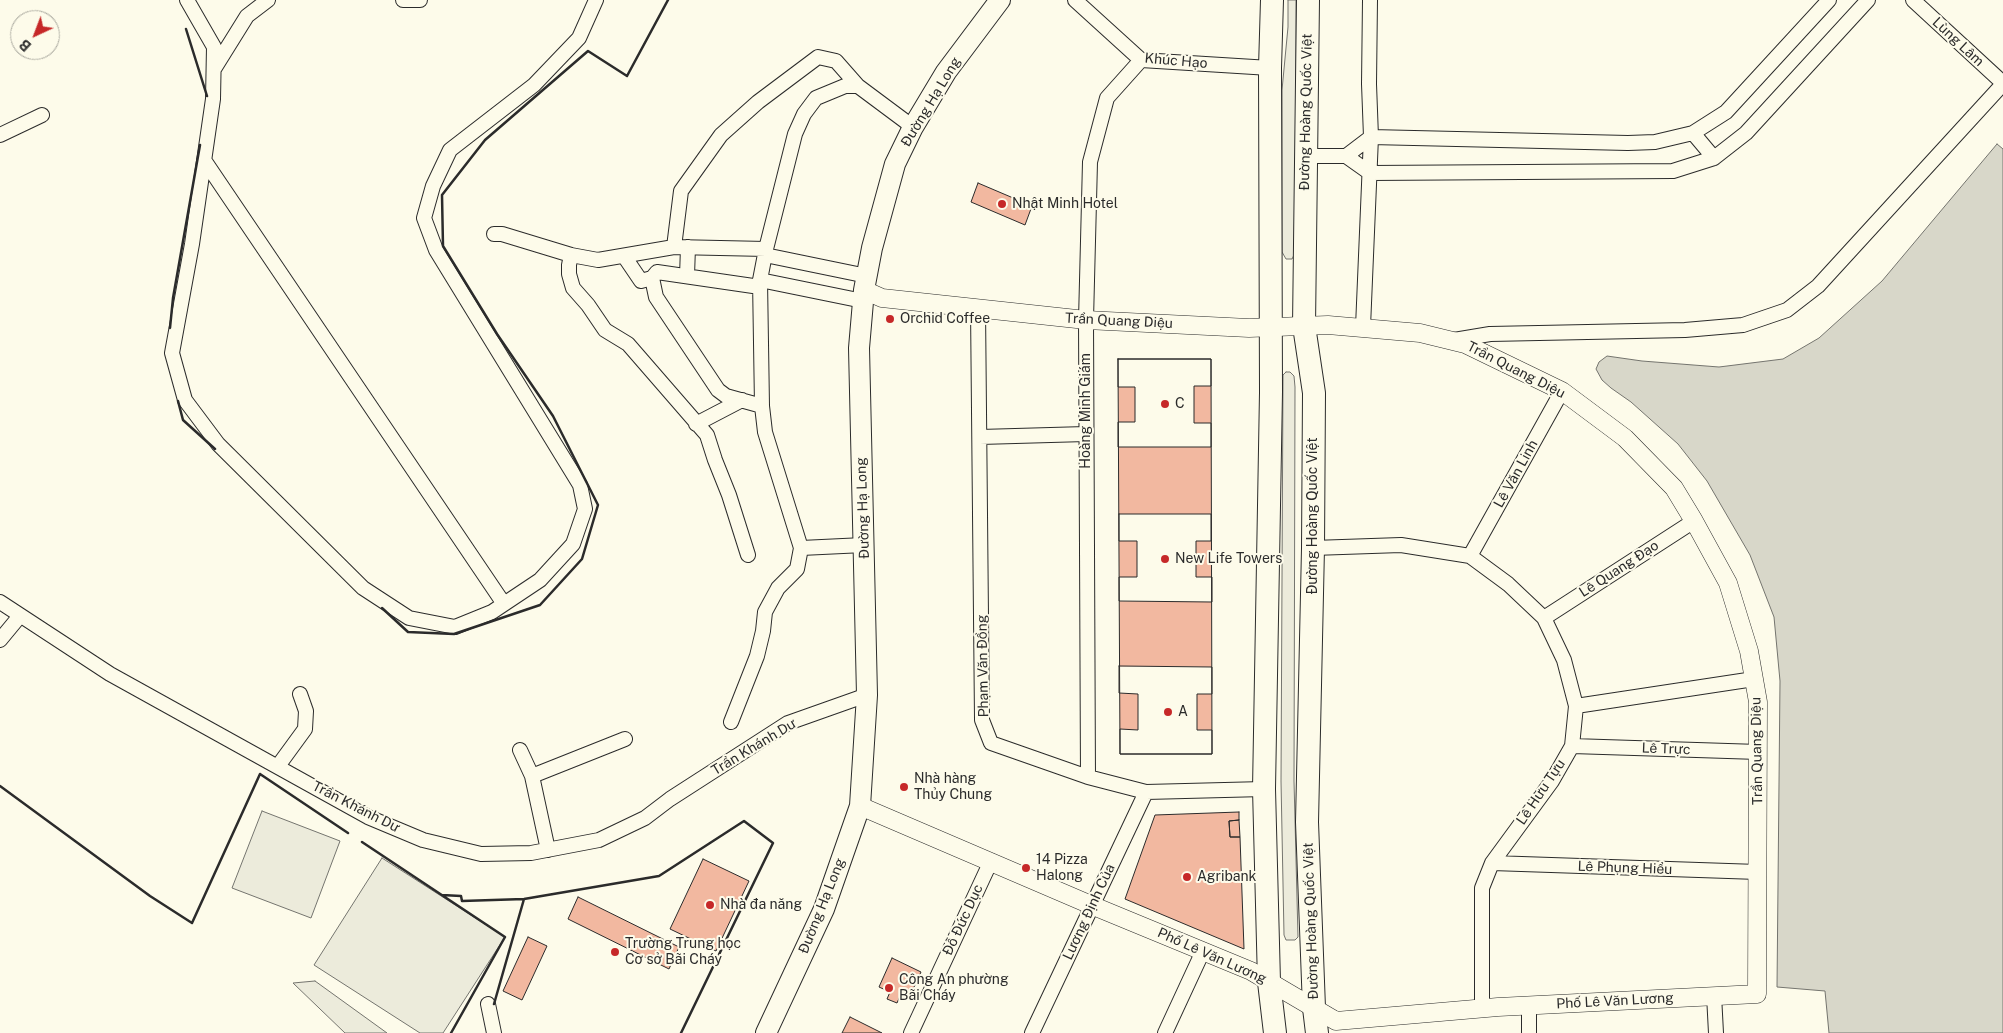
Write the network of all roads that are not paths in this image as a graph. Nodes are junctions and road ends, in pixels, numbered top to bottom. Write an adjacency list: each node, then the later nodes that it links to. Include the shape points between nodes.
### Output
1 (187, 0): 16 (street, via 214,47)
2 (268, 0): 16 (street, via 247,16)
3 (403, 0): 4 (street)
4 (420, 0)
5 (596, 0): 58 (street, via 579,38 534,85 450,150 433,186 424,218 436,250 580,485 585,508 573,544 540,580)
6 (1000, 0): 20 (main road, Đường Hạ Long, via 946,72)
7 (1075, 0): 14 (street, Khúc Hạo)
8 (1272, 0): 15 (main road)
9 (1308, 0): 24 (main road, Đường Hoàng Quốc Việt)
10 (1370, 0): 23 (street)
11 (1829, 0): 21 (street, via 1726,112)
12 (1868, 0): 26 (street, via 1746,133)
13 (1914, 0): 17 (street, Lùng Lâm)
14 (1141, 60): 15 (street, Khúc Hạo); 40 (street, Hoàng Minh Giám, via 1107,98 1090,162)
15 (1270, 68): 42 (main road)
16 (214, 70): 27 (street)
17 (2003, 83): 44 (street, via 1818,286 1788,310 1743,326 1490,334)
18 (858, 86): 20 (street); 30 (street, via 836,61 818,57 758,102 721,135 681,191); 32 (street, via 845,86 816,98 804,114 795,134)
19 (42, 115): 22 (street)
20 (913, 127): 38 (main road, Đường Hạ Long, via 895,164)
21 (1693, 133): 23 (street, via 1655,142 1628,143); 26 (street)
22 (0, 135)
23 (1372, 137): 25 (street); 28 (street)
24 (1305, 156): 25 (street); 41 (main road, Đường Hoàng Quốc Việt)
25 (1346, 156): 28 (street)
26 (1714, 158): 28 (street, via 1673,171)
27 (204, 160): 58 (street); 58 (street, via 172,353 185,400 218,444 363,588 409,618 455,627)
28 (1370, 173): 43 (street)
29 (494, 234): 33 (street)
30 (674, 247): 31 (street); 34 (street)
31 (688, 247): 32 (street); 35 (street)
32 (765, 252): 37 (street); 38 (street)
33 (571, 255): 34 (street, via 598,260); 48 (street, via 568,265 573,288 605,330 628,344)
34 (624, 256): 36 (street, via 641,281)
35 (687, 276): 36 (street, via 658,272); 37 (street)
36 (652, 278): 46 (street, via 656,297 712,382 726,396)
37 (760, 283): 38 (street); 47 (street)
38 (864, 289): 39 (street, Trần Quang Diệu, via 882,298); 52 (main road, Đường Hạ Long, via 859,348)
39 (978, 308): 40 (street, Trần Quang Diệu); 50 (street, Phạm Văn Đồng)
40 (1086, 320): 42 (street, Trần Quang Diệu); 49 (street, Hoàng Minh Giám)
41 (1304, 326): 42 (street, Trần Quang Diệu); 43 (street, Trần Quang Diệu); 54 (main road, Đường Hoàng Quốc Việt, via 1314,393)
42 (1271, 327): 74 (main road)
43 (1362, 327): 44 (street, Trần Quang Diệu)
44 (1452, 340): 45 (street, Trần Quang Diệu)
45 (1562, 391): 51 (street, Trần Quang Diệu, via 1625,438 1674,488); 56 (street, Lê Văn Linh)
46 (742, 400): 47 (street); 48 (street)
47 (762, 406): 53 (street, via 772,461)
48 (696, 424): 55 (street, via 707,435)
49 (1086, 434): 50 (street); 73 (street, Hoàng Minh Giám)
50 (980, 437): 73 (street, Phạm Văn Đồng, via 982,720 991,744)
51 (1694, 521): 60 (street, Lê Quang Đạo); 62 (street, Trần Quang Diệu, via 1728,583)
52 (864, 544): 53 (street); 64 (main road, Đường Hạ Long)
53 (801, 548): 66 (street, via 797,569 778,588 765,612 757,656)
54 (1314, 548): 56 (street, Lê Hữu Tựu, via 1401,545); 88 (main road, Đường Hoàng Quốc Việt, via 1307,822)
55 (748, 555)
56 (1470, 556): 60 (street, Lê Hữu Tựu, via 1508,584)
57 (0, 602): 59 (street, Trần Khánh Dư)
58 (504, 604)
59 (19, 616): 61 (street); 71 (street, Trần Khánh Dư, via 110,674)
60 (1544, 618): 65 (street, Lê Hữu Tựu, via 1564,660)
61 (0, 640)
62 (1754, 679): 65 (street); 70 (street, Trần Quang Diệu)
63 (300, 694): 71 (street, via 306,711 305,729)
64 (867, 695): 76 (main road, Đường Hạ Long); 77 (street, Trần Khánh Dư, via 788,723 645,818 599,840)
65 (1576, 706): 68 (street, Lê Hữu Tựu)
66 (731, 722)
67 (625, 739): 72 (street)
68 (1572, 746): 70 (street, Lê Trực); 79 (street, Lê Hữu Tựu, via 1552,781)
69 (520, 750): 72 (street)
70 (1759, 752): 80 (street, Trần Quang Diệu)
71 (278, 766): 77 (street, Trần Khánh Dư, via 368,817 423,840 481,854)
72 (532, 776): 77 (street)
73 (1088, 777): 75 (street, Phạm Văn Đồng)
74 (1264, 789): 75 (street, Phạm Văn Đồng); 83 (main road)
75 (1146, 792): 81 (street, Lương Định Của)
76 (860, 806): 78 (street, Phố Lê Văn Lương); 91 (main road, Đường Hạ Long, via 824,909)
77 (548, 850)
78 (990, 861): 81 (street, Phố Lê Văn Lương); 92 (street, Đỗ Đức Dục)
79 (1492, 864): 80 (street, Lê Phụng Hiểu); 89 (street, Lê Hữu Tựu, via 1482,888)
80 (1758, 872): 84 (street, Trần Quang Diệu)
81 (1091, 906): 82 (street, Phố Lê Văn Lương); 93 (street, Lương Định Của)
82 (1203, 950): 83 (street, Phố Lê Văn Lương); 94 (street)
83 (1269, 982): 88 (street, Phố Lê Văn Lương); 95 (main road)
84 (1757, 994): 85 (street, Phố Lê Văn Lương)
85 (1714, 995): 87 (street, Phố Lê Văn Lương); 98 (street)
86 (488, 1004): 90 (street)
87 (1529, 1006): 89 (street, Phố Lê Văn Lương); 97 (street)
88 (1314, 1008): 89 (street, Phố Lê Văn Lương, via 1336,1021); 96 (main road, Đường Hoàng Quốc Việt)
89 (1482, 1009)
90 (494, 1033)
91 (766, 1033)
92 (910, 1033)
93 (1032, 1033)
94 (1166, 1033)
95 (1275, 1033)
96 (1317, 1033)
97 (1529, 1033)
98 (1716, 1033)

